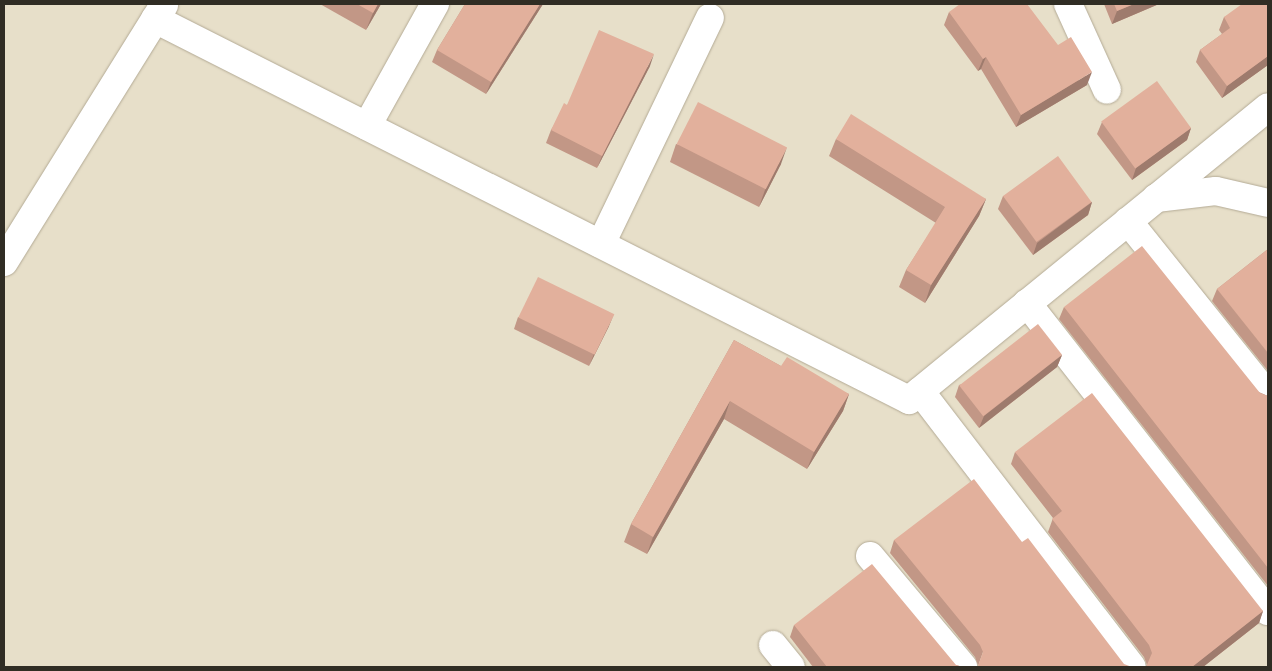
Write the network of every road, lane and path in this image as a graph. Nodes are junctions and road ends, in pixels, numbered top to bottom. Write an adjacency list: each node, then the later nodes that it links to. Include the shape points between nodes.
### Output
1 (435, 4): 7 (street)
2 (1068, 4): 5 (street)
3 (160, 12): 7 (street); 12 (street)
4 (710, 18): 11 (street)
5 (1107, 90)
6 (1268, 107): 8 (street)
7 (367, 126): 11 (street)
8 (1156, 198): 9 (street, via 1216,191); 10 (street)
9 (1268, 204)
10 (1128, 221): 13 (street); 15 (street)
11 (601, 244): 14 (street, via 909,400)
12 (4, 262)
13 (1027, 303): 14 (street); 17 (street)
14 (920, 391): 21 (street)
15 (1268, 396)
16 (870, 556): 20 (street)
17 (1268, 611)
18 (773, 646): 19 (street)
19 (791, 667)
20 (963, 667)
21 (1132, 667)

